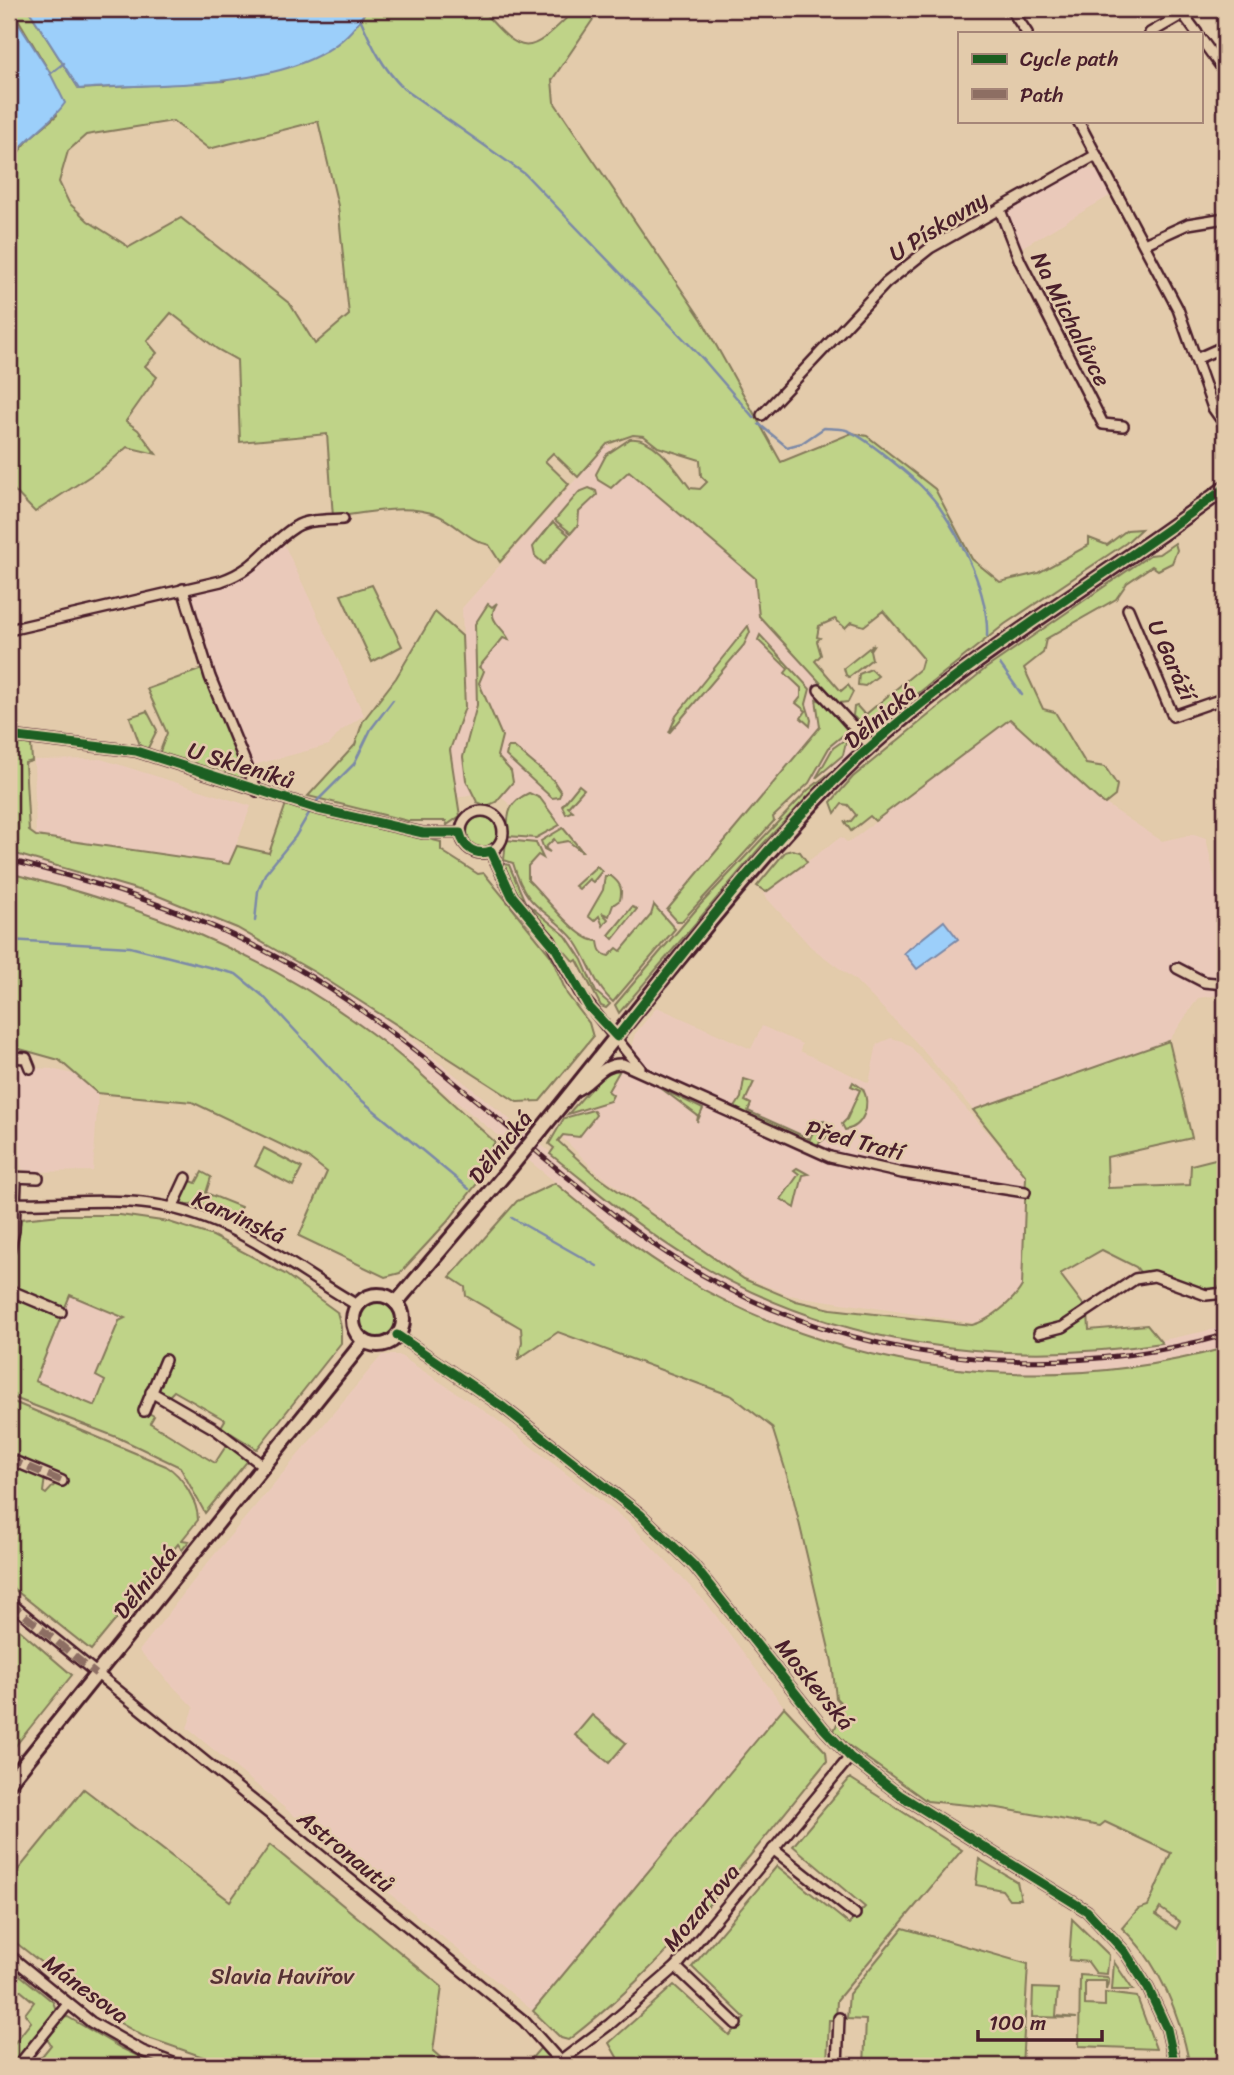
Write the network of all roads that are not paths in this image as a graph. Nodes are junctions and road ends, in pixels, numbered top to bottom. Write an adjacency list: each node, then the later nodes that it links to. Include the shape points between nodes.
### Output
1 (1014, 10): 2 (street)
2 (1026, 32)
3 (1152, 32): 4 (street, via 1183,14)
4 (1196, 32)
5 (1202, 39): 6 (street)
6 (1225, 72)
7 (1079, 122): 8 (street)
8 (1096, 155): 9 (street, U Pískovny); 11 (street)
9 (999, 210): 14 (street, U Pískovny, via 930,248 886,283); 16 (street, Na Michalůvce, via 1102,424)
10 (1225, 218): 11 (street, via 1188,224)
11 (1144, 244): 13 (street, via 1178,309)
12 (1225, 346): 13 (street)
13 (1196, 359): 15 (street, via 1213,408)
14 (762, 415)
15 (1225, 425)
16 (1124, 426)
17 (1225, 488): 25 (street, Dělnická, via 970,666)
18 (343, 519): 19 (street, via 296,526 240,574)
19 (183, 589): 21 (street); 26 (street, U Skleníků, via 210,677)
20 (1128, 609): 23 (street, U Garáží, via 1173,716)
21 (9, 630)
22 (820, 690): 25 (street)
23 (1225, 698)
24 (9, 736): 26 (street, U Skleníků, via 136,751)
25 (871, 746): 31 (street, Dělnická, via 731,895)
26 (257, 792): 27 (street, U Skleníků, via 423,833)
27 (460, 834): 28 (street, via 464,845 474,852); 28 (street, via 472,813 492,813 503,832)
28 (491, 851): 31 (street, via 512,896 550,940 583,998)
29 (1177, 968): 30 (street, via 1204,982)
30 (1225, 984)
31 (617, 1037): 34 (street, Před Tratí, via 631,1060); 35 (street, Dělnická)
32 (9, 1057): 33 (street, via 26,1058)
33 (30, 1068)
34 (647, 1073): 35 (street, Před Tratí, via 612,1064 586,1087); 40 (street, Před Tratí, via 830,1157)
35 (571, 1093): 46 (street, Dělnická, bridge)
36 (9, 1148): 37 (street)
37 (11, 1177): 38 (street); 41 (street, via 16,1183)
38 (38, 1178)
39 (186, 1178): 42 (street)
40 (1025, 1192)
41 (12, 1203): 42 (street, Karvinská, via 93,1201); 43 (street)
42 (172, 1208): 47 (street, Karvinská, via 218,1223 274,1250)
43 (9, 1251)
44 (9, 1290): 48 (street)
45 (1225, 1293): 49 (street, via 1206,1295 1154,1276 1135,1279 1063,1327)
46 (396, 1303): 47 (street, via 376,1295); 50 (street, via 403,1320)
47 (357, 1305): 51 (street, via 353,1324)
48 (61, 1312)
49 (1039, 1333)
50 (397, 1335): 51 (street, via 380,1344); 60 (street, Moskevská, via 506,1409 640,1514 694,1566)
51 (365, 1341): 56 (street, Dělnická)
52 (165, 1360): 53 (street)
53 (151, 1392): 54 (street); 56 (street, via 215,1429)
54 (144, 1410)
55 (9, 1459): 57 (street)
56 (265, 1467): 59 (street, Dělnická)
57 (62, 1481)
58 (9, 1602): 59 (street, Astronautů)
59 (96, 1674): 61 (street, Dělnická); 69 (street, Astronautů, via 524,2021)
60 (850, 1757): 62 (street, Mozartova); 73 (street, Moskevská, via 900,1795 1087,1911 1125,1952 1148,1988 1167,2029)
61 (9, 1783)
62 (774, 1849): 63 (street); 65 (street, Mozartova)
63 (855, 1914)
64 (9, 1955): 66 (street, Mánesova)
65 (676, 1966): 68 (street); 69 (street, Mozartova)
66 (68, 2004): 70 (street); 71 (street, Mánesova, via 101,2028)
67 (839, 2018): 72 (street)
68 (736, 2024)
69 (563, 2064)
70 (18, 2066)
71 (181, 2066)
72 (836, 2066)
73 (1175, 2066)

